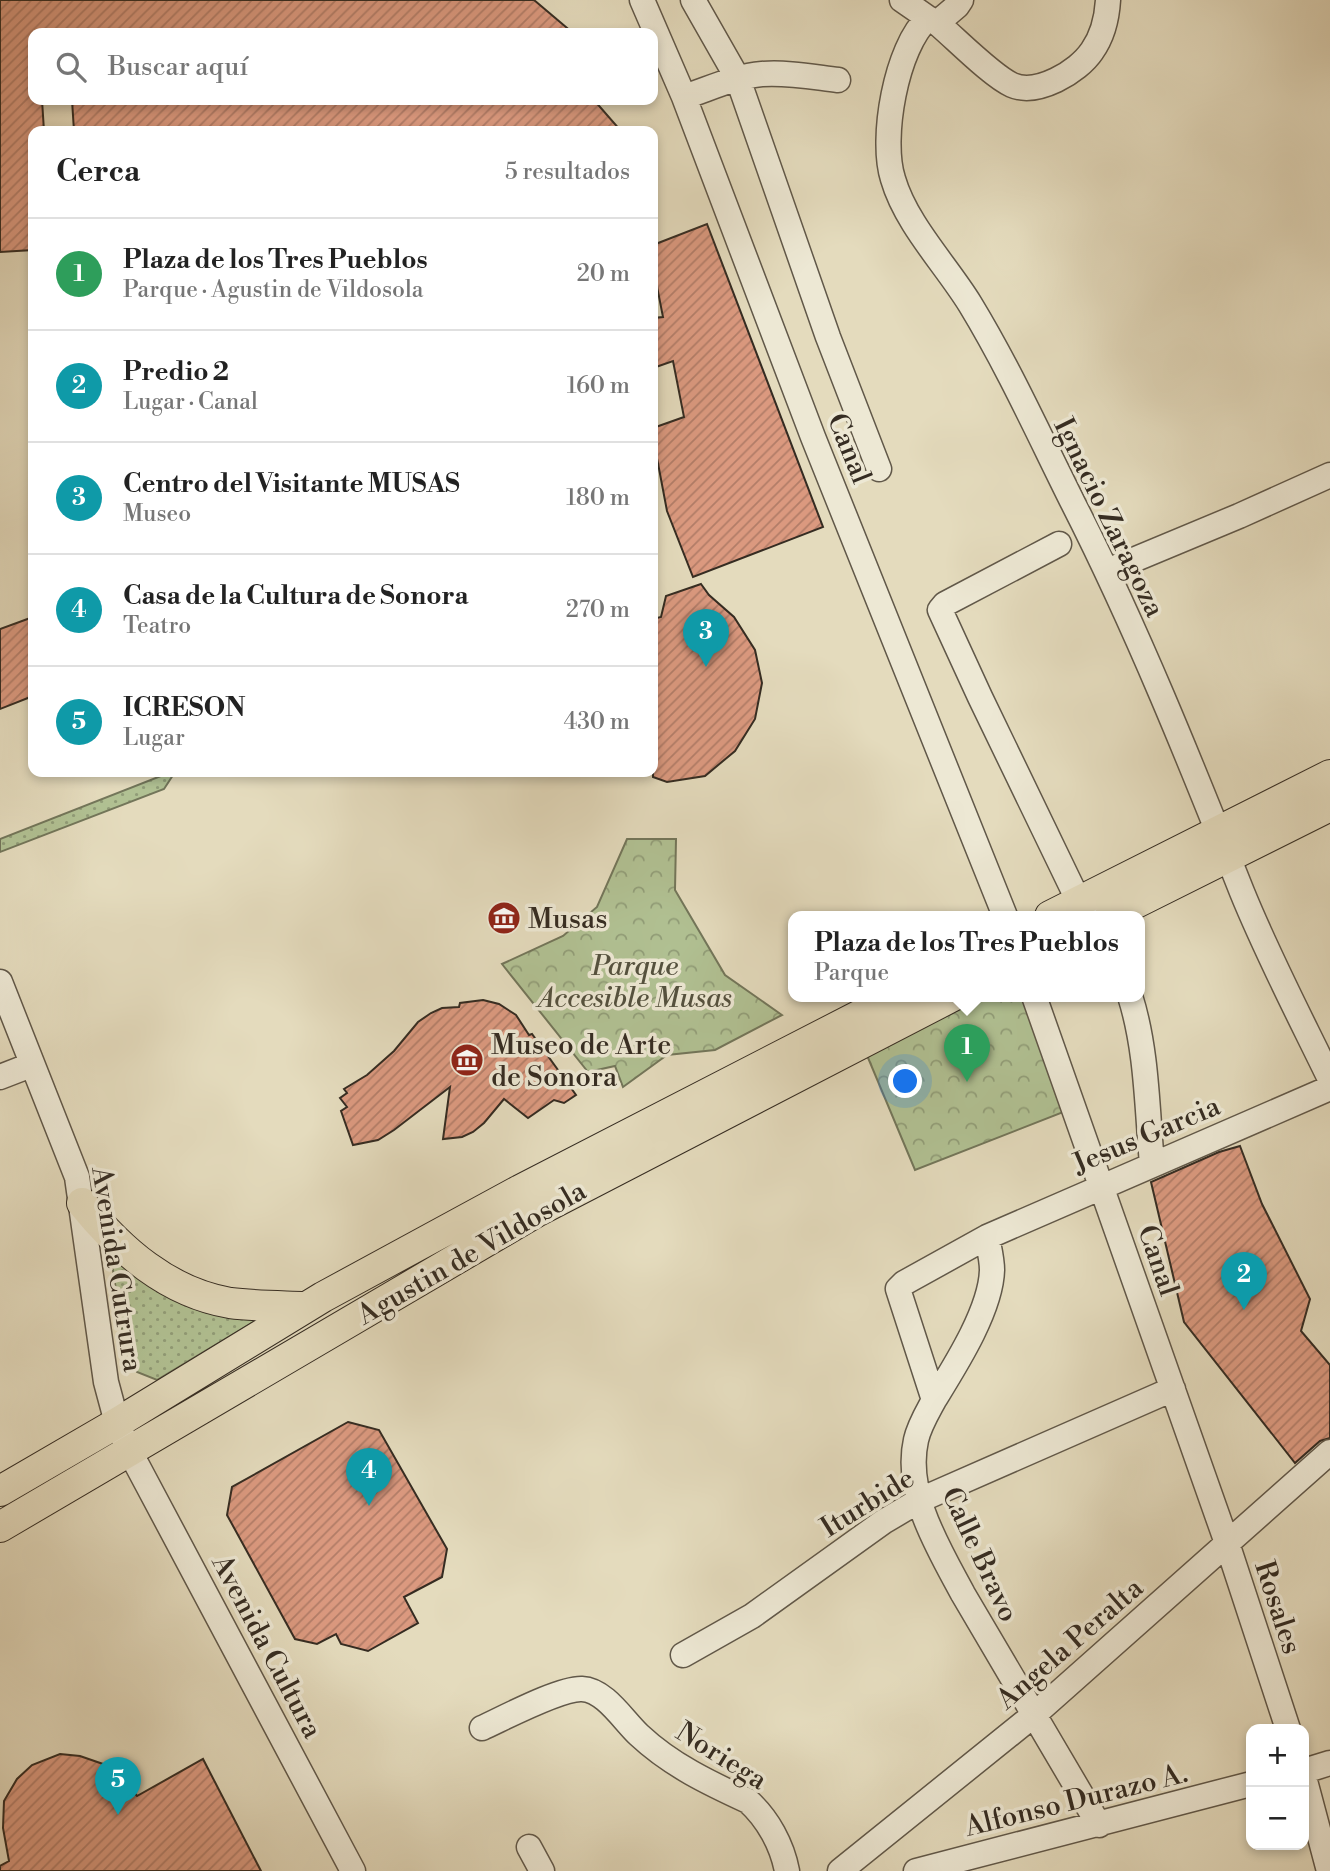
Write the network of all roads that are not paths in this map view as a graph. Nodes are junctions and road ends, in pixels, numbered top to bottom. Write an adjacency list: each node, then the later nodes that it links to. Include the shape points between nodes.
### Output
1 (642, 0): 7 (street, Canal)
2 (693, 0): 9 (street)
3 (902, 0): 6 (street)
4 (961, 0): 6 (street, Ignacio Zaragoza)
5 (1108, 0): 6 (street, via 1091,53 1054,80 1026,88 1008,83)
6 (933, 20): 15 (street, Ignacio Zaragoza, via 921,24 907,48 895,89 889,130 893,181 911,217 971,305)
7 (654, 28)
8 (658, 37): 11 (street, Canal)
9 (738, 79): 10 (street, via 781,74); 11 (street); 12 (street)
10 (838, 80)
11 (684, 97): 20 (street, Canal, via 813,437)
12 (879, 469)
13 (1330, 475): 15 (street)
14 (1059, 544): 19 (street, via 940,610)
15 (1107, 571): 18 (street, Ignacio Zaragoza)
16 (1330, 775): 18 (main road)
17 (1330, 806): 18 (main road)
18 (1224, 844): 19 (main road); 21 (main road); 29 (street, Ignacio Zaragoza)
19 (1084, 909)
20 (1003, 911)
21 (1118, 911)
22 (0, 982): 27 (street, Avenida Cutrura)
23 (885, 1002): 35 (main road, Agustin de Vildosola, via 520,1190)
24 (941, 1002): 39 (main road, Agustin de Vildosola, via 538,1210)
25 (1036, 1002): 32 (street, Canal)
26 (1132, 1002): 31 (street)
27 (31, 1065): 28 (street); 33 (street, Avenida Cutrura, via 77,1177)
28 (0, 1077)
29 (1330, 1079)
30 (1330, 1088): 31 (street, Jesus Garcia)
31 (1152, 1164): 32 (street, Jesus Garcia)
32 (1101, 1186): 34 (street, Jesus Garcia); 36 (street, Canal)
33 (82, 1203): 35 (main road, via 124,1250 183,1288 230,1303); 38 (street, Avenida Cutrura, via 106,1382)
34 (987, 1237): 37 (street, via 992,1268 986,1298 963,1352); 37 (street, Jesus Garcia, via 898,1289)
35 (305, 1307): 38 (main road, Agustin de Vildosola)
36 (1173, 1389): 42 (street, Iturbide); 44 (street, Canal)
37 (934, 1400): 42 (street, Calle Bravo, via 916,1442)
38 (117, 1423): 39 (street, Avenida Cutrura); 41 (main road, Agustin de Vildosola)
39 (129, 1450): 43 (main road, Agustin de Vildosola); 55 (street, Avenida Cultura)
40 (1330, 1452): 44 (street, Angela Peralta)
41 (0, 1490)
42 (920, 1500): 45 (street, Iturbide, via 752,1616); 46 (street, Calle Bravo, via 963,1594)
43 (0, 1527)
44 (1227, 1543): 46 (street, Angela Peralta); 47 (street, Rosales)
45 (683, 1656)
46 (1035, 1714): 53 (street, Calle Bravo); 58 (street, Angela Peralta)
47 (1286, 1724)
48 (482, 1728): 57 (street, Noriega, via 576,1689 596,1693 674,1764 748,1801 777,1843)
49 (1330, 1763): 50 (street)
50 (1309, 1769)
51 (1246, 1785): 53 (street, Alfonso Durazo A.)
52 (1307, 1787): 60 (street)
53 (1099, 1825): 59 (street, Alfonso Durazo A.)
54 (529, 1847): 56 (street)
55 (353, 1871)
56 (542, 1871)
57 (787, 1871)
58 (840, 1871)
59 (916, 1871)
60 (1329, 1871)

